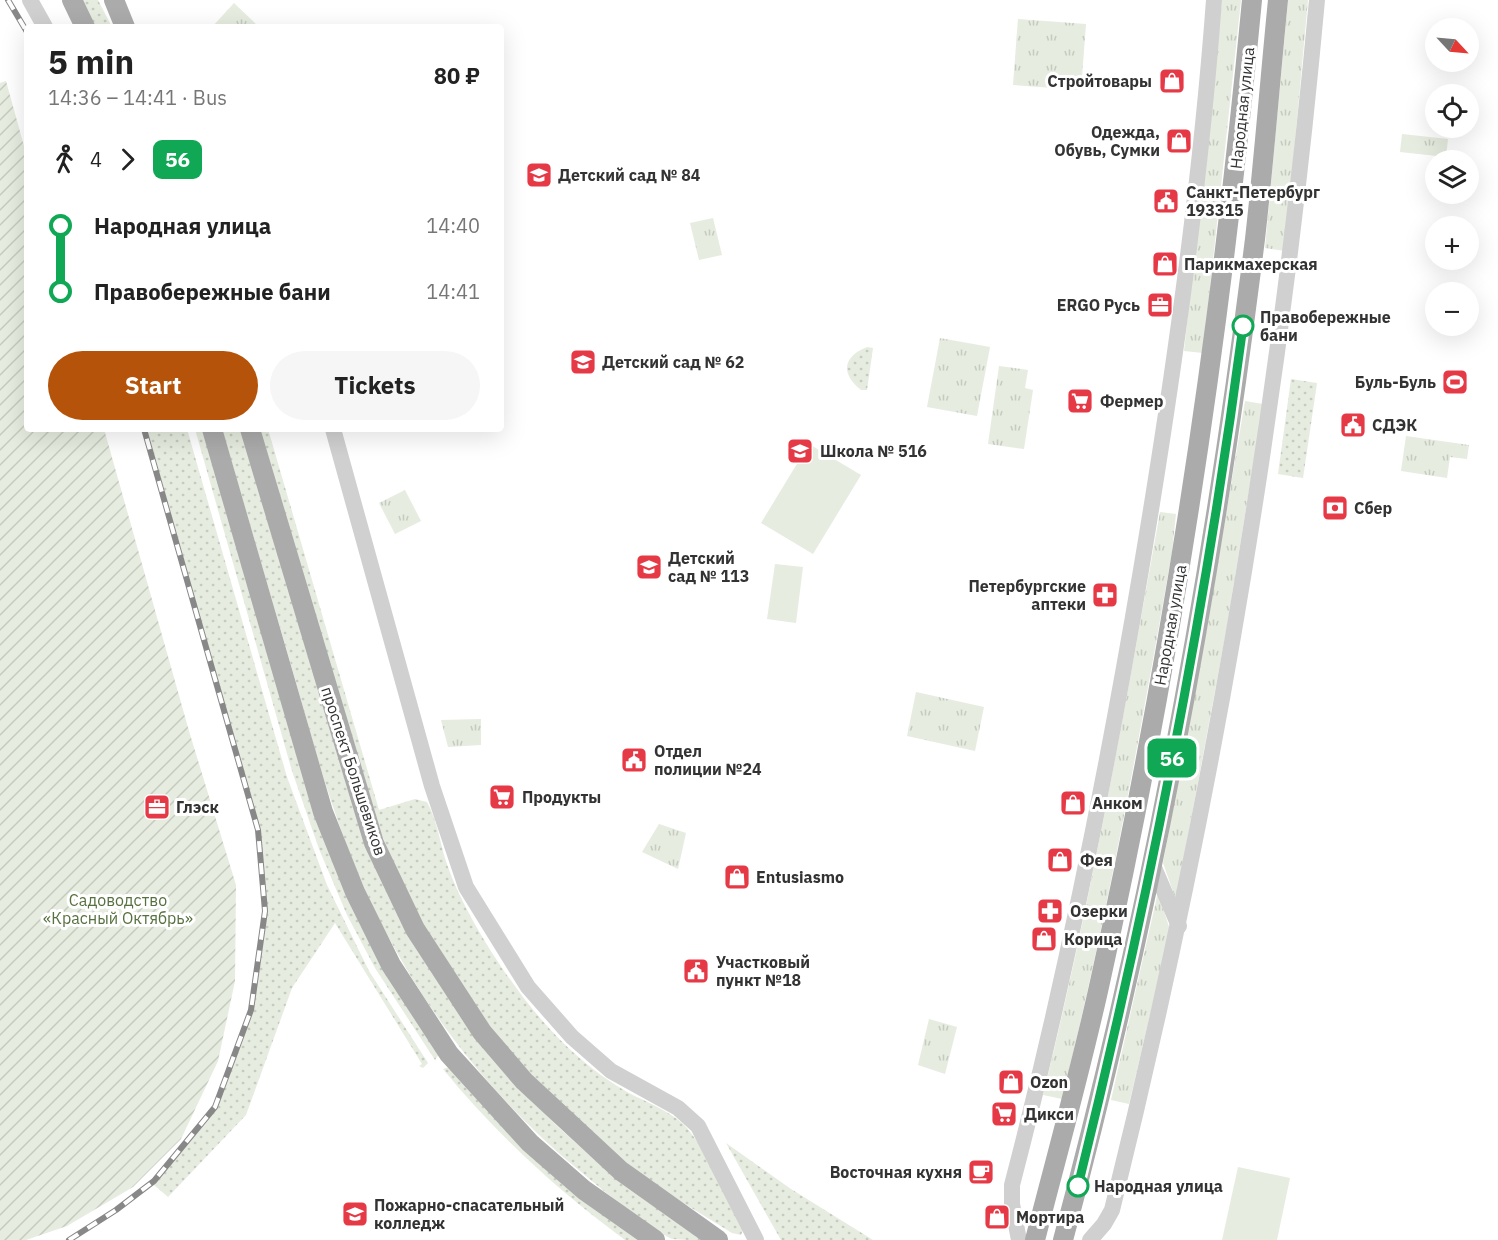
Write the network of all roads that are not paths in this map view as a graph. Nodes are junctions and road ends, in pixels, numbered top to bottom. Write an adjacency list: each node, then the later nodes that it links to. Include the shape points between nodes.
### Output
1 (30, 0): 8 (street)
2 (72, 0): 9 (main road)
3 (1214, 0): 20 (street, via 1175,357 1113,734 1064,972 1012,1185)
4 (1252, 0): 21 (main road, Народная улица, via 1213,355 1164,660 1100,985)
5 (1278, 0): 15 (main road, Народная улица, via 1238,366 1190,666)
6 (1317, 0): 16 (street, via 1276,374 1239,603)
7 (115, 2): 10 (main road); 11 (street)
8 (43, 24)
9 (84, 24)
10 (124, 24)
11 (131, 24)
12 (213, 432): 17 (main road, via 323,812 391,965 449,1054 530,1143 584,1190)
13 (251, 432): 18 (main road, проспект Большевиков, via 374,843 415,929 482,1032 524,1081 621,1171)
14 (334, 432): 19 (street, via 445,829 466,887 528,987 572,1037 610,1071 678,1108 698,1126)
15 (1152, 863): 16 (street); 22 (main road, Народная улица, via 1124,998)
16 (1179, 926): 23 (street, via 1112,1210)
17 (655, 1240)
18 (718, 1240)
19 (756, 1240)
20 (1019, 1240)
21 (1035, 1240)
22 (1063, 1240)
23 (1090, 1240)

